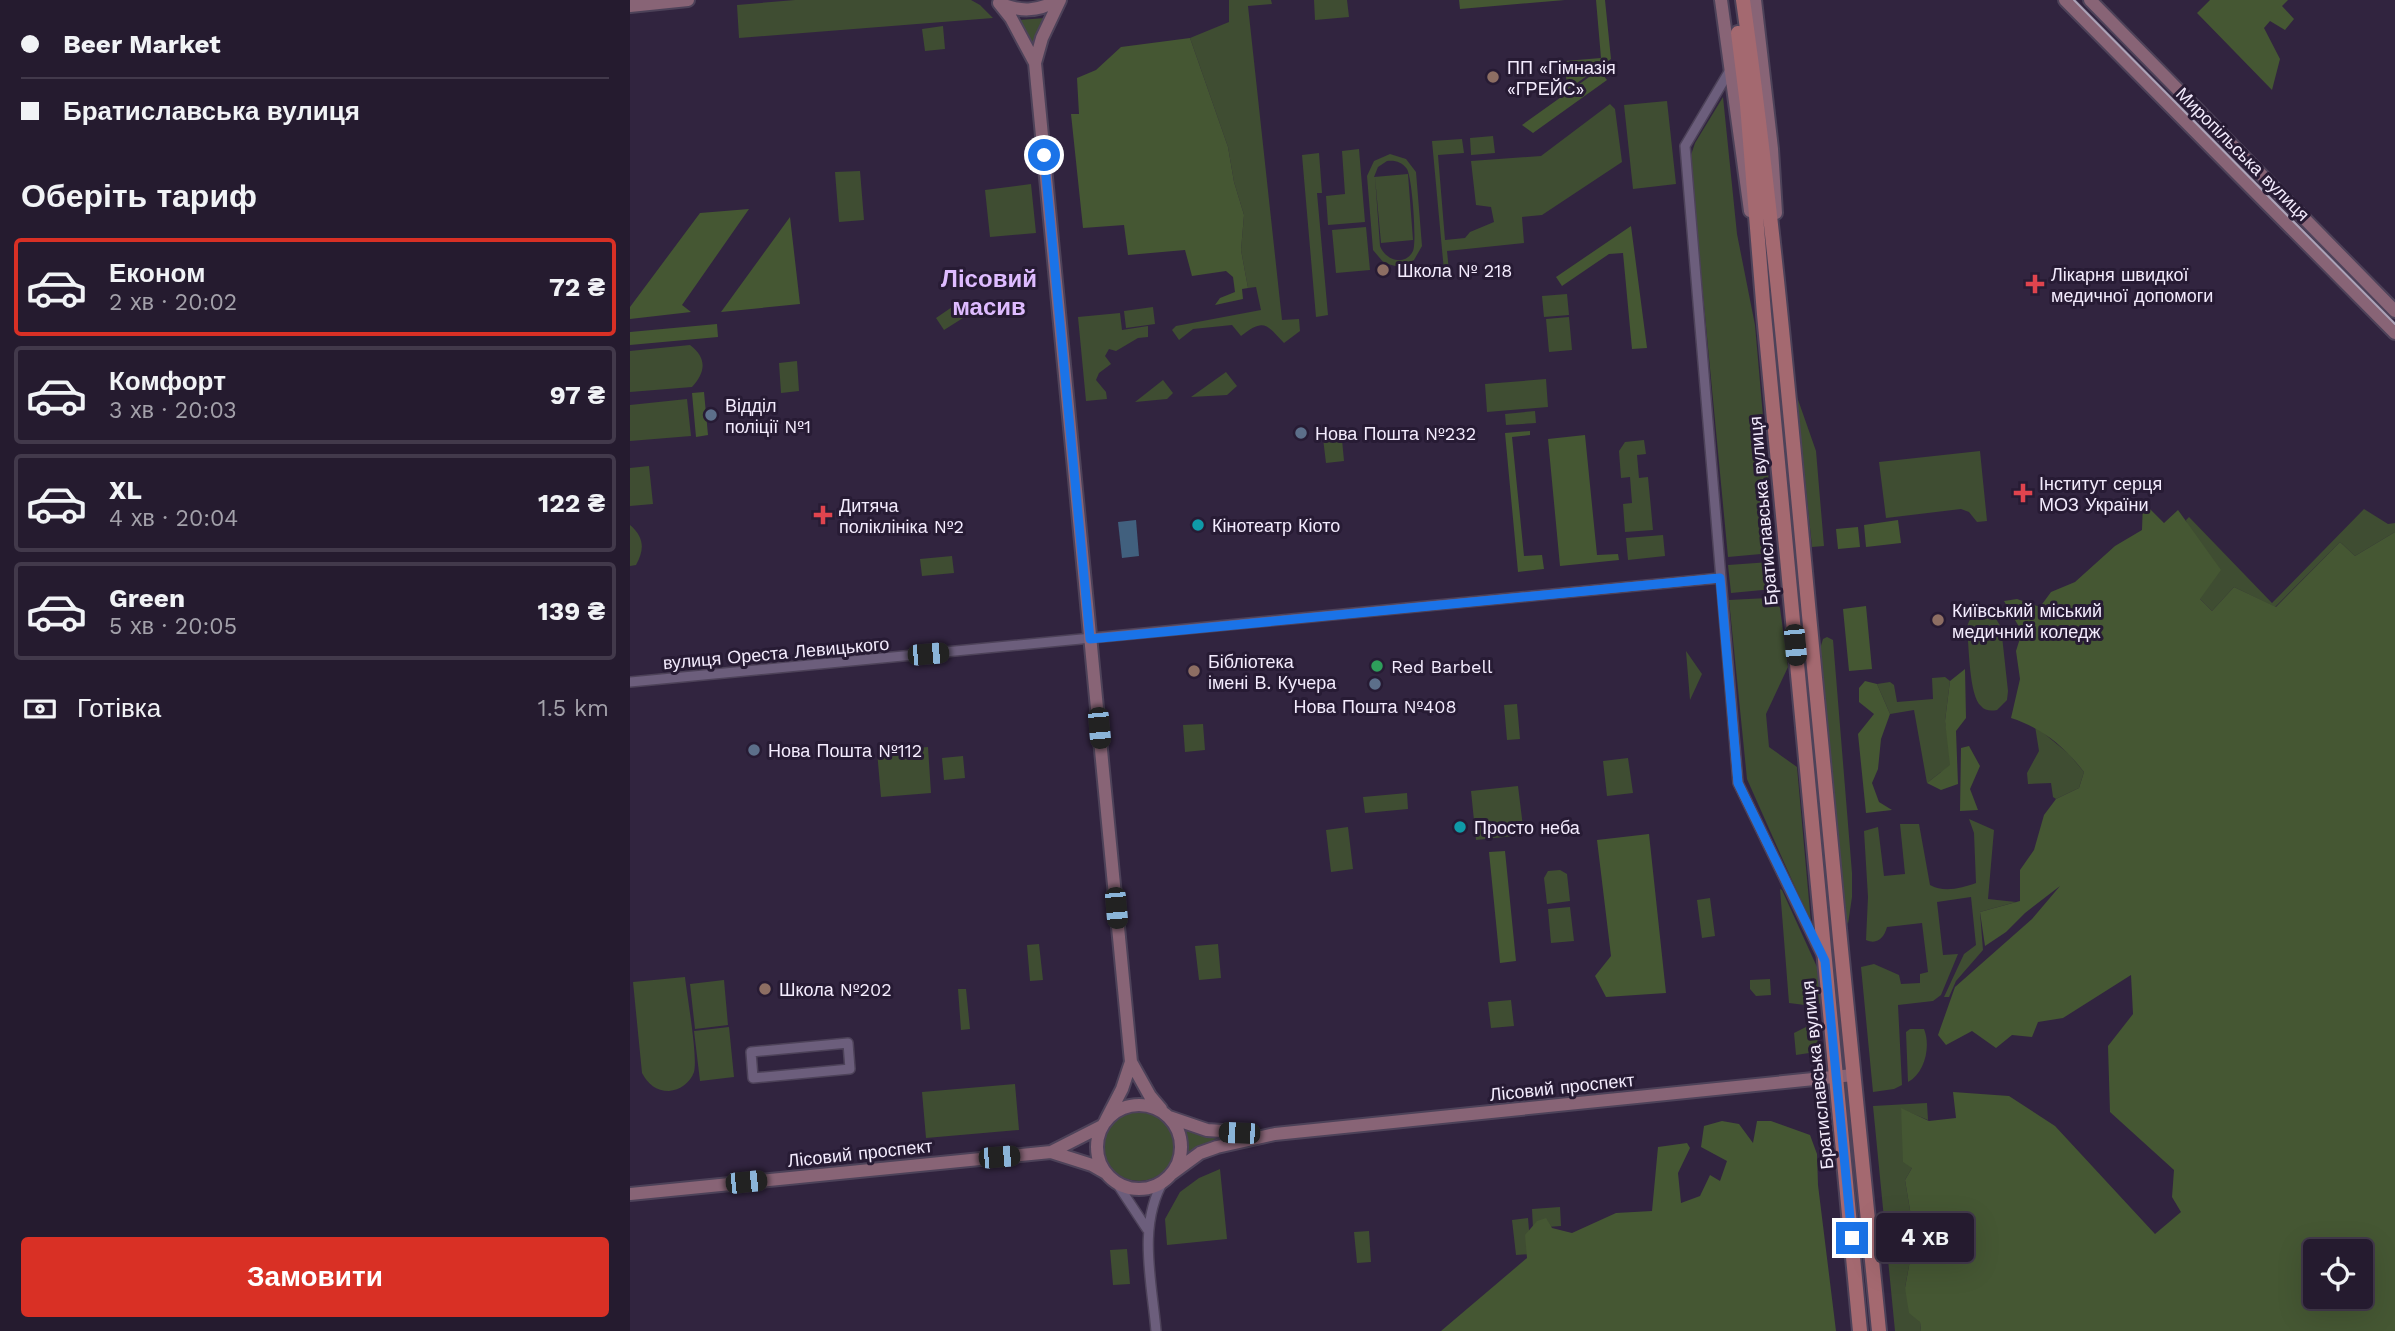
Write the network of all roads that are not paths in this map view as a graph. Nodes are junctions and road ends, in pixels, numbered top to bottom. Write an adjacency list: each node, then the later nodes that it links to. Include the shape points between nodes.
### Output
1 (688, 0): 10 (street)
2 (1059, 0): 8 (street, via 1030,10); 12 (street)
3 (1721, 0): 13 (street, Братиславська вулиця)
4 (1733, 0): 11 (main road, Братиславська вулиця)
5 (1743, 0): 11 (main road, Братиславська вулиця)
6 (1755, 0): 16 (street, Братиславська вулиця, via 1772,149)
7 (2065, 0): 17 (street, Миропільська вулиця)
8 (997, 2): 12 (street)
9 (2095, 2): 14 (street, Миропільська вулиця)
10 (630, 6)
11 (1744, 42): 15 (main road, Братиславська вулиця); 16 (main road, Братиславська вулиця)
12 (1035, 63): 19 (street)
13 (1730, 69): 15 (street, Братиславська вулиця); 18 (street, via 1685,146)
14 (2395, 311)
15 (1764, 314): 21 (main road, Братиславська вулиця)
16 (1782, 315): 24 (main road, Братиславська вулиця)
17 (2395, 333)
18 (1720, 578): 19 (street, вулиця Ореста Левицького); 21 (street, via 1738,783)
19 (1090, 639): 20 (street, вулиця Ореста Левицького); 22 (street)
20 (630, 682)
21 (1825, 961): 25 (main road, Братиславська вулиця)
22 (1130, 1062): 26 (street); 27 (street, via 1120,1096)
23 (850, 1069): 23 (street, via 753,1078 751,1052 848,1043)
24 (1853, 1075): 25 (street, Лісовий проспект); 36 (main road, Братиславська вулиця)
25 (1837, 1077): 28 (street, Лісовий проспект); 35 (main road, Братиславська вулиця)
26 (1167, 1116): 27 (street, via 1135,1105); 28 (street, Лісовий проспект, via 1215,1131); 31 (street, via 1181,1143 1180,1156)
27 (1104, 1123): 29 (street, Лісовий проспект); 30 (street, via 1097,1151)
28 (1275, 1134): 31 (street, Лісовий проспект, via 1200,1153)
29 (1051, 1152): 30 (street, Лісовий проспект, via 1092,1165); 32 (street, Лісовий проспект)
30 (1111, 1177): 31 (street, via 1142,1189); 33 (street)
31 (1167, 1177): 33 (street, via 1154,1200)
32 (630, 1194)
33 (1147, 1229): 34 (street)
34 (1156, 1331)
35 (1860, 1331)
36 (1879, 1331)

